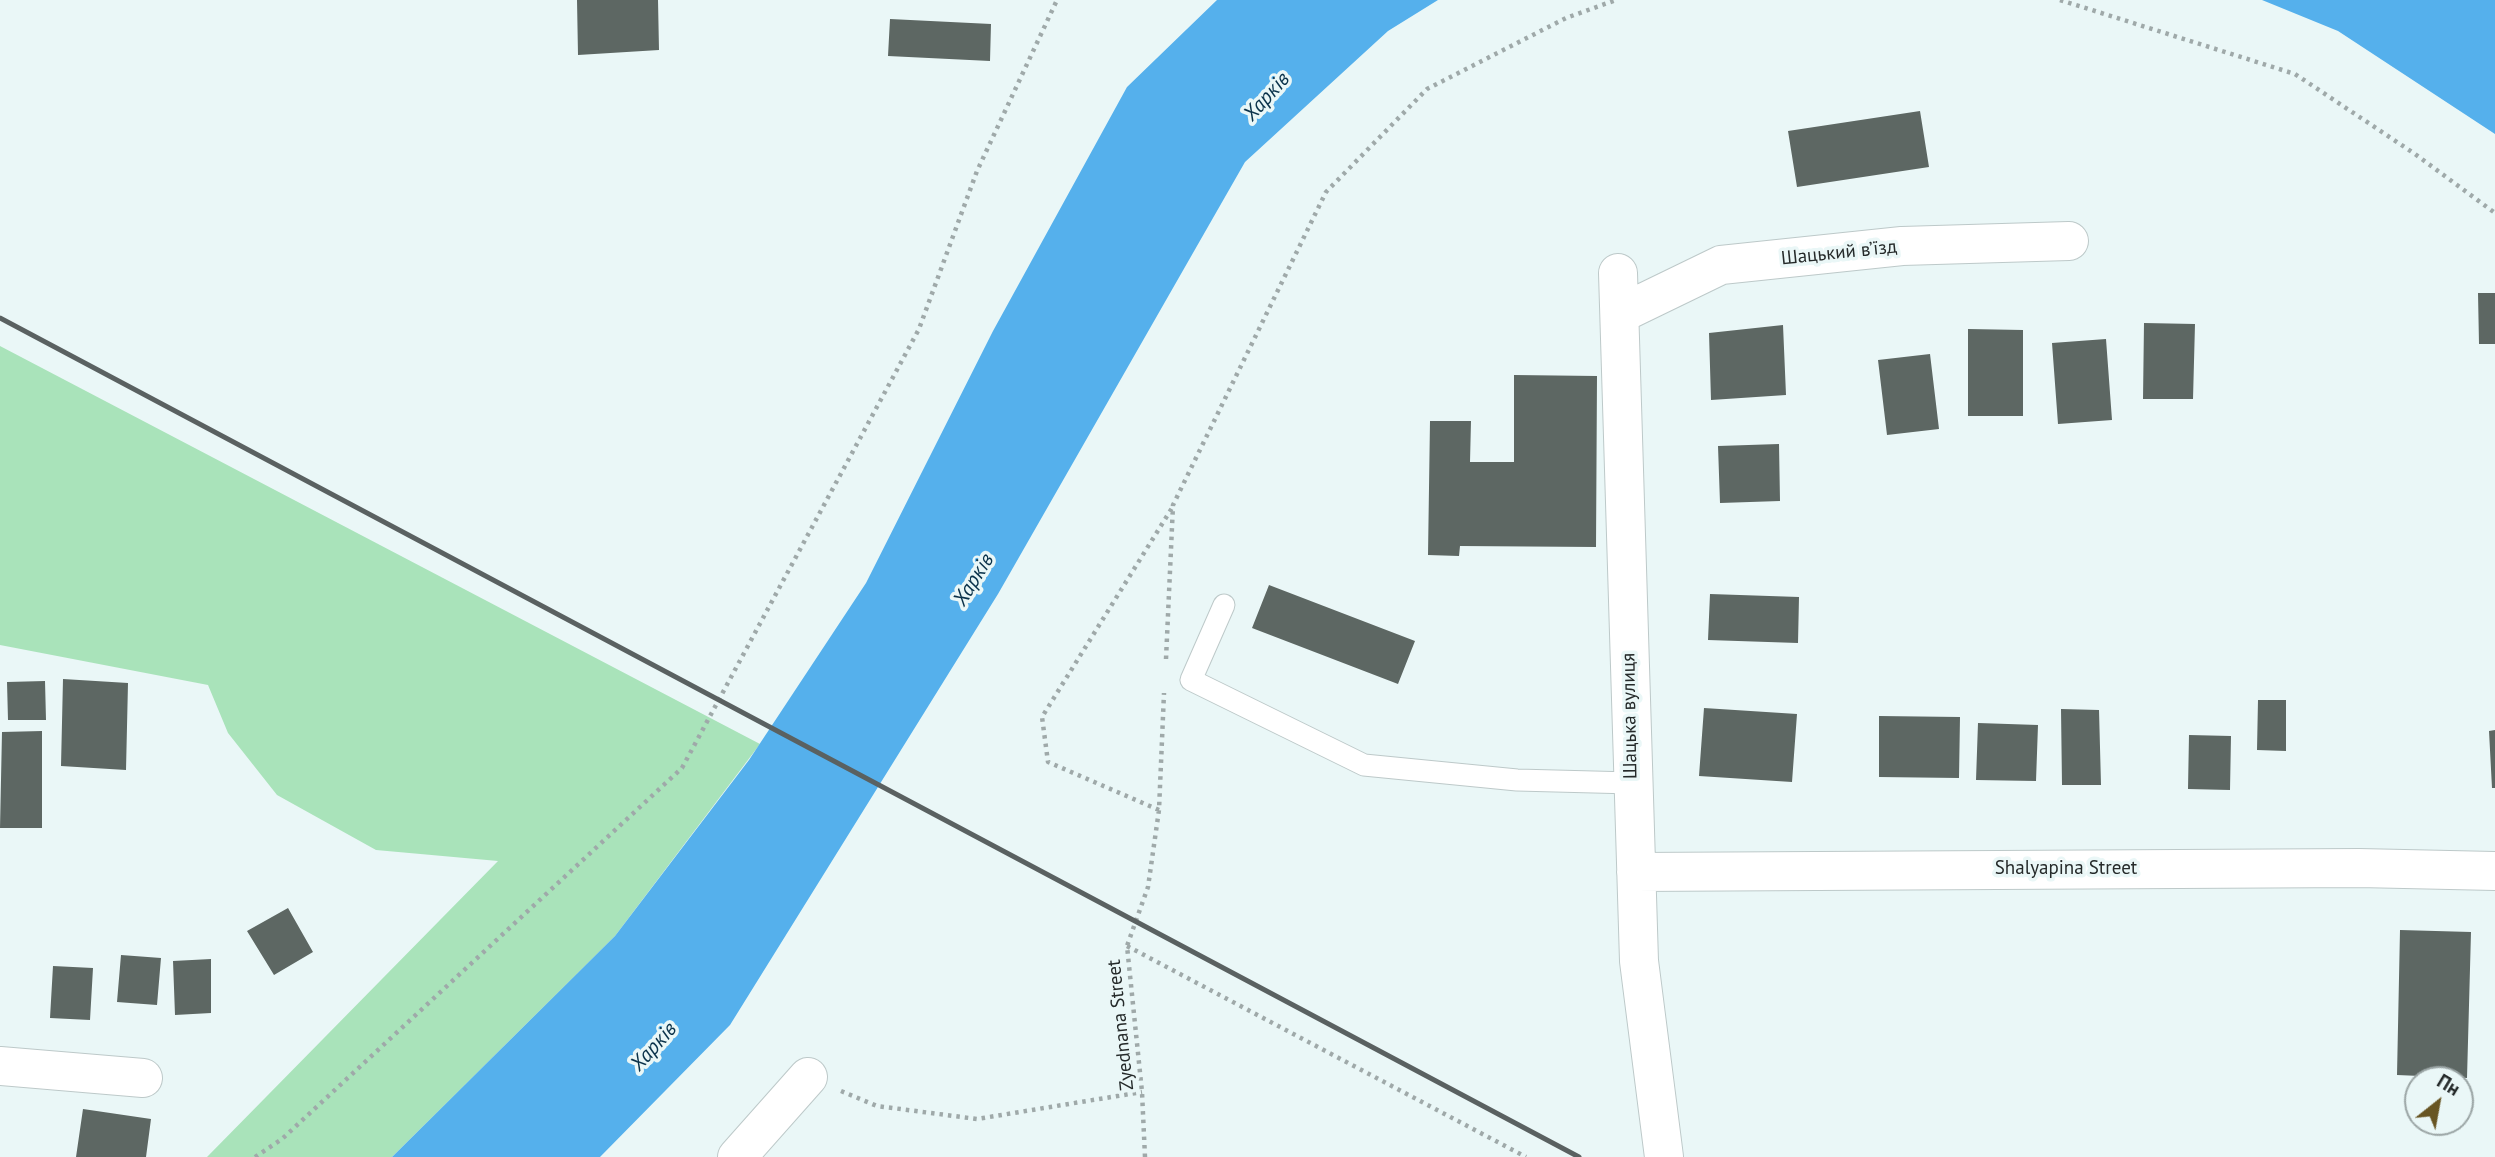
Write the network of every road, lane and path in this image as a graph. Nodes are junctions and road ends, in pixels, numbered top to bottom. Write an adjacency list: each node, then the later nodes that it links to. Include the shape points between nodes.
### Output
1 (1057, 0): 21 (path, via 977,171 919,329 682,768 282,1139)
2 (1616, 0): 8 (path, via 1566,18 1427,89 1326,192)
3 (2060, 0): 4 (path, via 2295,74)
4 (2495, 213)
5 (2069, 241): 7 (street, Шацький в’їзд, via 1902,246 1721,265)
6 (1618, 273): 7 (street, Шацька вулиця)
7 (1620, 314): 12 (street, Шацька вулиця)
8 (1173, 505): 10 (path); 13 (path, via 1042,717 1048,762)
9 (1224, 605): 12 (lane, via 1191,680 1364,765 1517,780)
10 (1166, 662)
11 (1165, 685): 13 (path, Zyednana Street)
12 (1632, 783): 14 (street, Шацька вулиця)
13 (1159, 810): 16 (path, Zyednana Street, via 1147,887)
14 (1636, 872): 15 (street, Shalyapina Street, via 2359,868); 25 (street, Шацька вулиця, via 1639,961)
15 (2495, 872)
16 (1127, 946): 20 (path, Zyednana Street); 24 (path)
17 (0, 1066): 19 (street)
18 (808, 1077): 20 (path, via 877,1106 977,1119); 22 (street)
19 (144, 1078)
20 (1142, 1092): 23 (path, Zyednana Street)
21 (255, 1157)
22 (737, 1157)
23 (1145, 1157)
24 (1526, 1157)
25 (1664, 1157)

